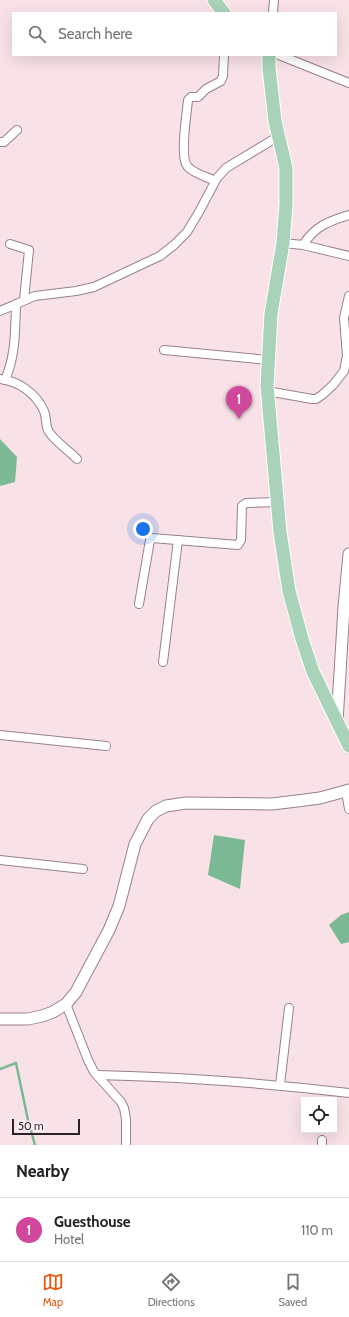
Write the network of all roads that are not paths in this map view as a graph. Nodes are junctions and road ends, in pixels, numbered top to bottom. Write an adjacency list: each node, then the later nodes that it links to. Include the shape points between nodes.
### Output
1 (214, 0): 3 (main road)
2 (274, 0): 4 (street)
3 (223, 12)
4 (273, 12)
5 (224, 56): 12 (street, via 221,81 198,97 191,97 188,100 184,139 184,162 188,167)
6 (270, 56): 10 (main road, via 275,121)
7 (282, 56): 8 (street)
8 (349, 83)
9 (17, 130): 11 (street, via 4,142)
10 (279, 136): 12 (street, via 226,168); 14 (main road, via 286,168)
11 (0, 142)
12 (215, 181): 19 (street, via 187,232 160,256 94,287 76,292 35,296)
13 (349, 215): 16 (street, via 320,226 311,233)
14 (283, 243): 16 (street); 22 (main road, via 271,314)
15 (10, 244): 19 (street, via 29,250)
16 (303, 245): 17 (street)
17 (349, 256)
18 (349, 296): 24 (street, via 344,318 347,356 339,378 316,399)
19 (20, 302): 20 (street); 23 (street, via 13,357)
20 (0, 311)
21 (164, 350): 22 (street)
22 (268, 360): 24 (main road)
23 (3, 379): 25 (street, via 27,389 44,411 48,431)
24 (267, 391): 26 (main road)
25 (77, 459)
26 (278, 502): 27 (street, via 246,503 242,506 238,545); 31 (main road, via 288,591 313,672)
27 (178, 540): 29 (street, via 155,537 150,540); 30 (street)
28 (349, 554): 31 (main road)
29 (139, 604)
30 (163, 662)
31 (337, 722): 34 (main road)
32 (0, 735): 33 (street)
33 (106, 746)
34 (349, 746)
35 (348, 790): 36 (street); 39 (main road, via 320,798 278,803 186,803 166,806 156,811 148,819 135,844 110,930 76,992)
36 (349, 809)
37 (0, 860): 38 (street)
38 (83, 869)
39 (66, 1004): 41 (main road, via 42,1016); 42 (street, via 88,1060)
40 (289, 1008): 43 (street)
41 (0, 1019)
42 (97, 1075): 43 (street); 45 (street, via 124,1108)
43 (280, 1085): 44 (street)
44 (349, 1093)
45 (126, 1145)

